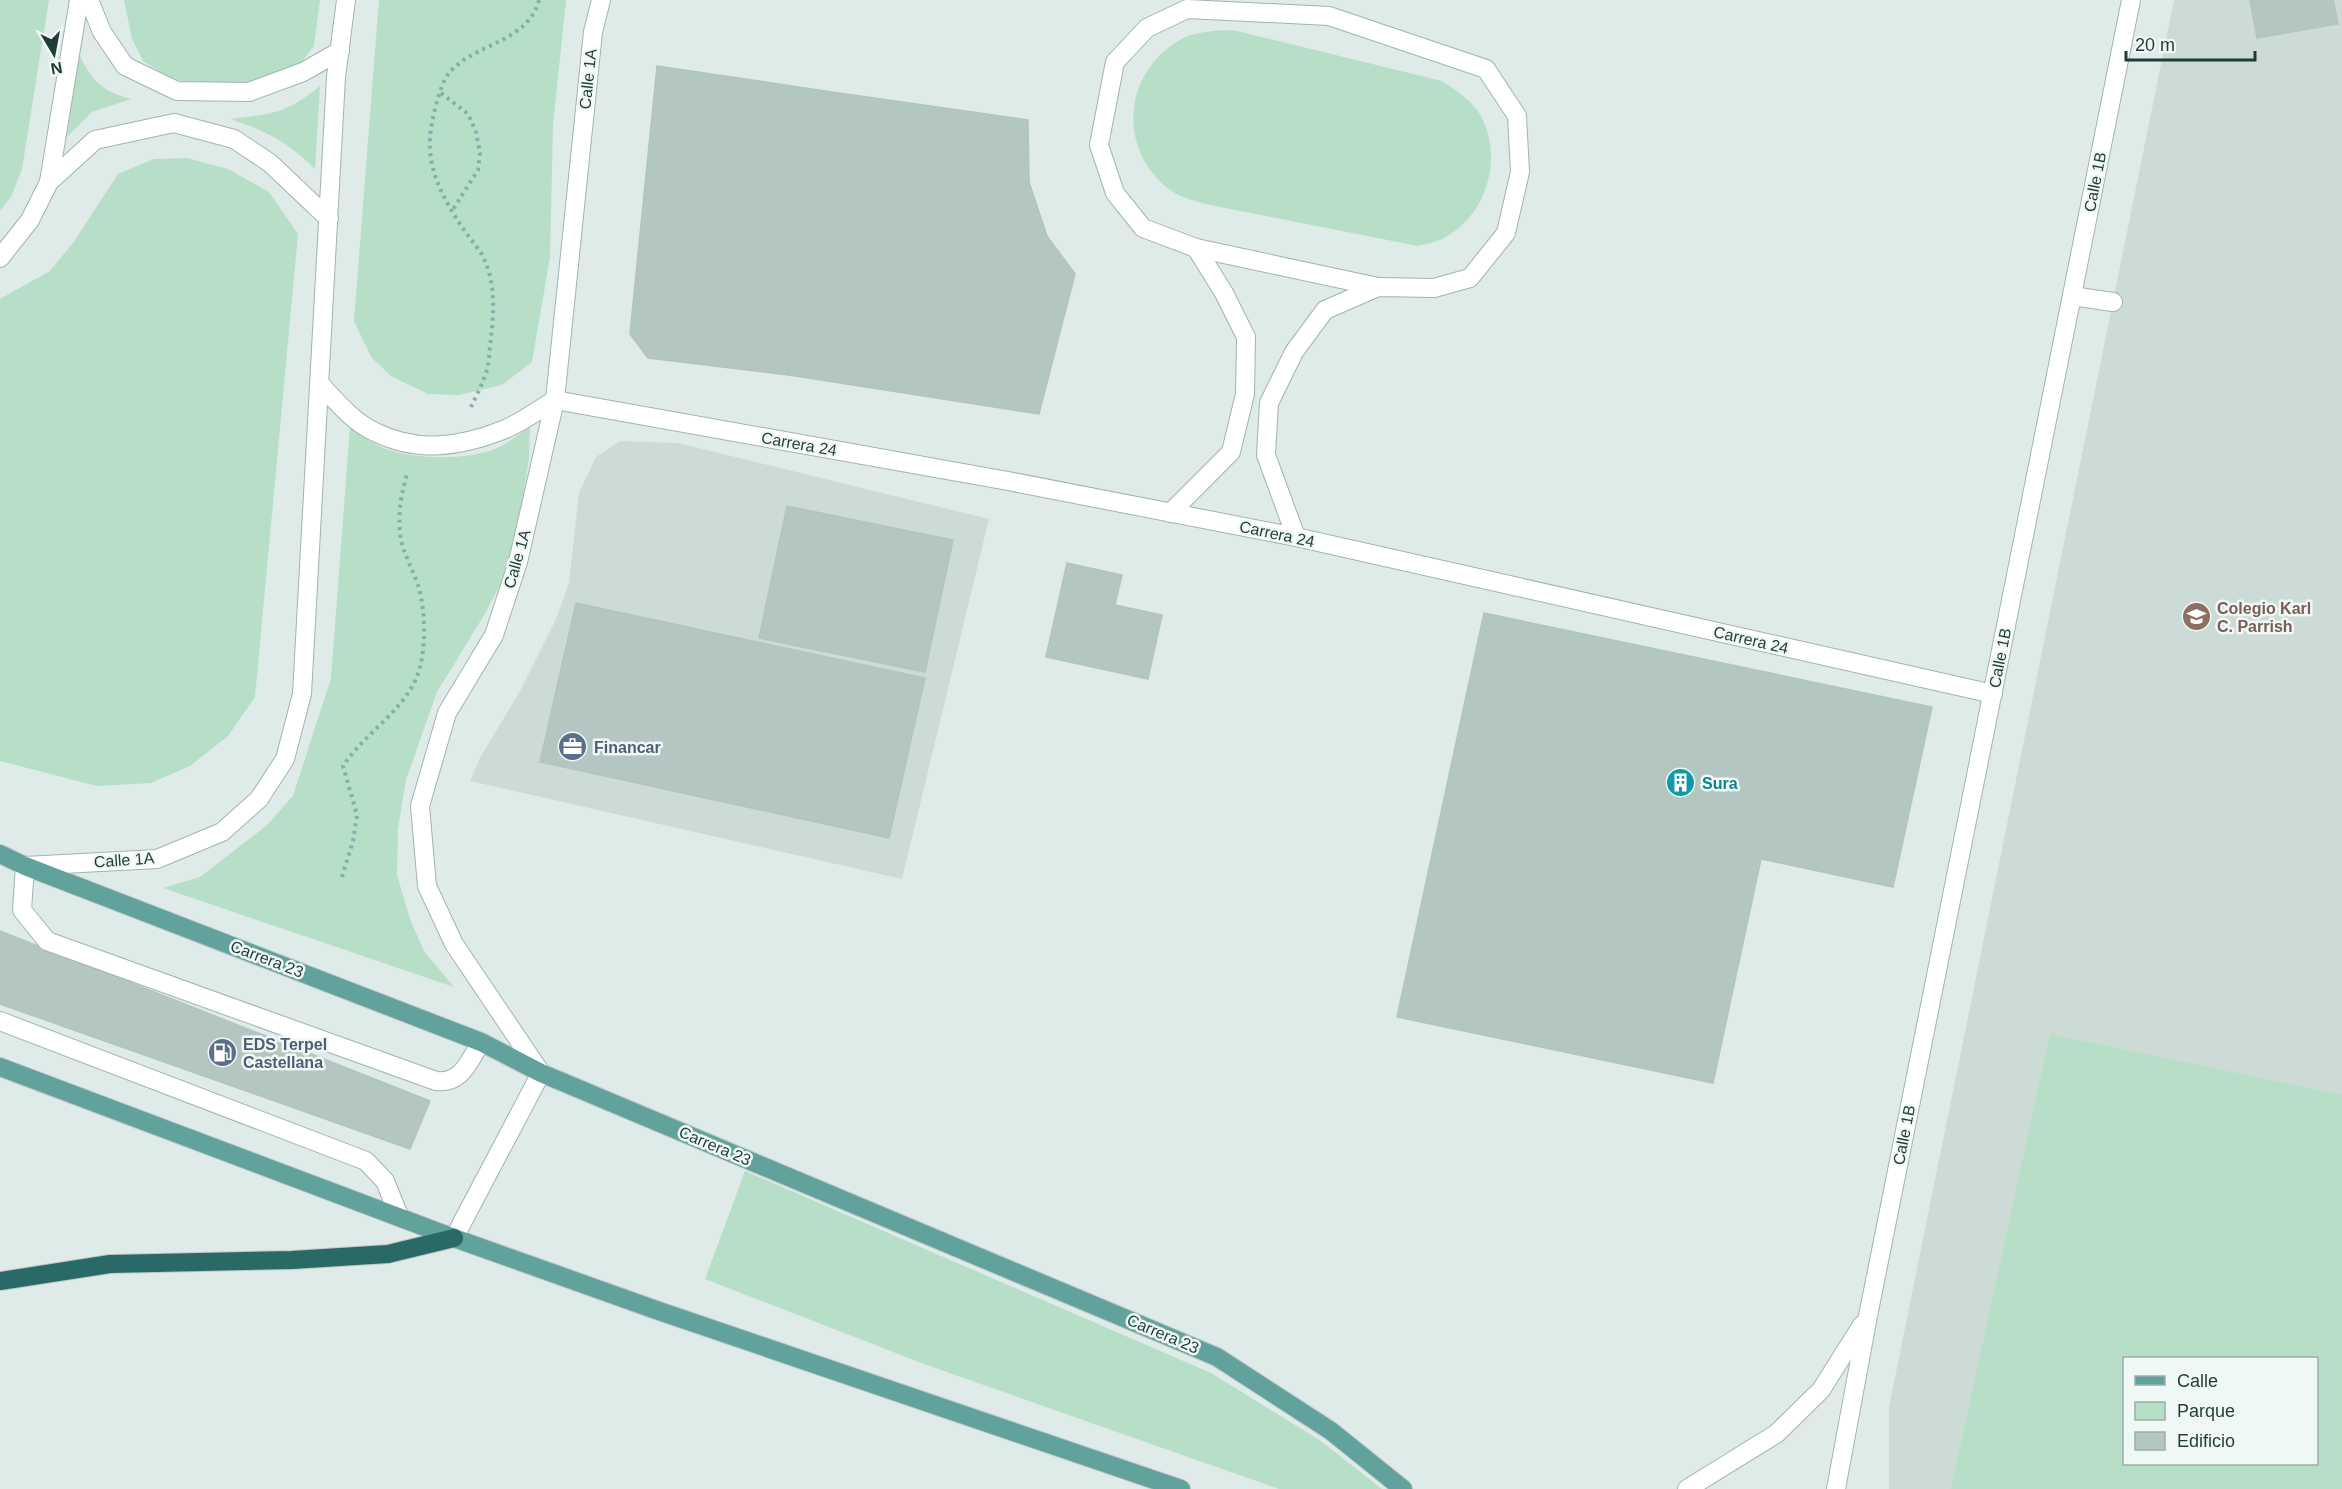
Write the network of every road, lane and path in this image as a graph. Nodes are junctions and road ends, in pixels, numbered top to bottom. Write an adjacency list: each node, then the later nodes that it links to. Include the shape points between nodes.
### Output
1 (79, 0): 10 (street)
2 (89, 0): 7 (street, via 102,32 125,66)
3 (346, 0): 6 (street, Calle 1A)
4 (601, 0): 19 (street, Calle 1A, via 593,32)
5 (2132, 0): 16 (street, Calle 1B)
6 (340, 51): 7 (street, via 303,72 249,92); 12 (street, Calle 1A)
7 (177, 91): 9 (street)
8 (441, 93): 11 (path, via 468,114 480,153 478,171)
9 (174, 123): 10 (street, via 95,140); 12 (street, via 234,139 270,163)
10 (49, 182): 14 (street, via 30,220)
11 (452, 211)
12 (329, 219): 18 (street, Calle 1A)
13 (1196, 248): 15 (street); 15 (street, via 1143,228 1115,194 1099,145 1115,62 1147,28 1187,9 1329,16 1486,69 1517,116 1520,172 1506,234 1470,278 1434,288); 20 (street, via 1246,337 1245,394 1232,452)
14 (0, 258)
15 (1378, 287): 21 (street, via 1325,310 1294,352 1269,403 1266,455)
16 (2072, 296): 17 (street); 22 (street, Calle 1B)
17 (2113, 302)
18 (320, 384): 19 (street, via 373,432 409,445 455,445 505,430); 24 (street, Calle 1A, via 302,694 285,759 259,799 222,832 168,855 157,859)
19 (555, 400): 20 (street, Carrera 24); 28 (street, Calle 1A, via 518,562 494,634 447,713 420,806 427,886 454,944)
20 (1170, 513): 21 (street, Carrera 24)
21 (1296, 537): 22 (street, Carrera 24)
22 (1993, 694): 32 (street, Calle 1B)
23 (0, 854): 24 (main road, Carrera 23)
24 (25, 866): 26 (main road, Carrera 23); 26 (street, via 22,910 47,941 436,1081 448,1083 458,1078)
25 (0, 1021): 29 (street, via 366,1161 385,1181)
26 (481, 1042): 28 (main road, Carrera 23)
27 (0, 1067): 29 (main road)
28 (541, 1073): 30 (street); 34 (main road, Carrera 23, via 1217,1357 1332,1431)
29 (399, 1216): 30 (main road)
30 (454, 1238): 31 (highway, via 388,1254 110,1263); 33 (main road)
31 (0, 1281)
32 (1868, 1316): 35 (street, Calle 1B, via 1821,1390 1776,1434); 36 (street, Calle 1B)
33 (1181, 1489)
34 (1402, 1489)
35 (1687, 1489)
36 (1836, 1489)

